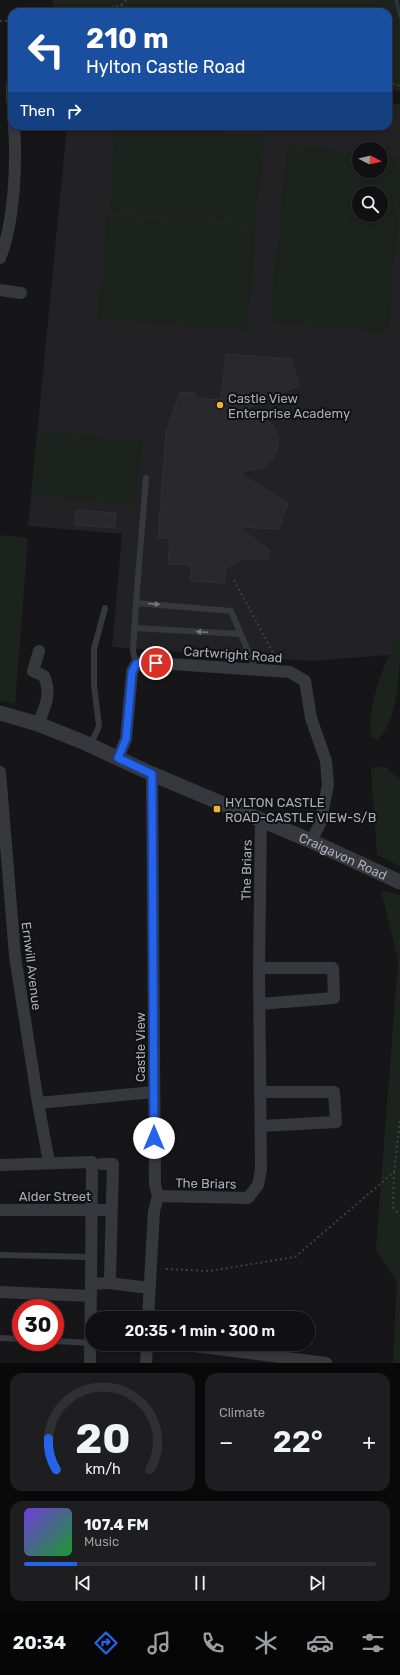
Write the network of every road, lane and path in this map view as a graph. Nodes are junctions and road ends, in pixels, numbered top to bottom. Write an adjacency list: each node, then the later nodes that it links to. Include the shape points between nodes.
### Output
1 (126, 0): 2 (path)
2 (121, 5): 3 (path); 4 (path)
3 (111, 8)
4 (127, 8)
5 (14, 130): 6 (street, via 16,145 9,230)
6 (0, 258)
7 (0, 290): 8 (street)
8 (22, 293)
9 (146, 478): 11 (lane)
10 (234, 580): 18 (path)
11 (136, 602): 13 (lane); 14 (lane, one-way to 14, via 232,611)
12 (104, 608): 21 (lane, via 94,649 94,685 99,726)
13 (134, 628): 14 (lane, one-way to 13); 16 (lane, via 133,651)
14 (241, 634): 17 (lane)
15 (39, 651): 20 (street, via 33,671 44,676 48,687 48,699)
16 (136, 664): 17 (street, Cartwright Road, via 142,662); 22 (street, via 132,672 126,739)
17 (256, 670): 18 (street, Cartwright Road)
18 (284, 672): 26 (street, Cartwright Road, via 290,672 305,681 311,718 326,760 328,785 320,824)
19 (0, 713): 20 (street, Craigavon Road)
20 (38, 724): 21 (street, Craigavon Road)
21 (90, 746): 22 (street, Craigavon Road)
22 (118, 758): 24 (street, Craigavon Road)
23 (0, 772): 32 (street, Ernwill Avenue, via 15,956)
24 (152, 774): 25 (street, Craigavon Road); 30 (street, Castle View)
25 (260, 821): 26 (street, Craigavon Road); 28 (street, The Briars)
26 (310, 841): 27 (street, Craigavon Road)
27 (400, 882)
28 (259, 968): 29 (street, The Briars); 29 (street, via 333,968 334,998)
29 (260, 1004): 31 (street, The Briars)
30 (154, 1092): 32 (street); 39 (street, Castle View, via 155,1185)
31 (260, 1092): 34 (street, The Briars); 34 (street, via 334,1092 336,1122)
32 (38, 1103): 35 (street, Ernwill Avenue)
33 (400, 1120): 38 (path)
34 (261, 1126): 39 (street, The Briars, via 261,1169 258,1185 248,1198)
35 (49, 1162): 37 (street); 41 (street, via 92,1162)
36 (102, 1164): 42 (street, via 113,1164)
37 (0, 1165)
38 (394, 1172): 43 (path, via 393,1207); 46 (path, via 295,1257 208,1271)
39 (158, 1196): 48 (street, Castle View, via 154,1211)
40 (0, 1210): 41 (street, Alder Street)
41 (92, 1210): 42 (street, Alder Street); 45 (street)
42 (111, 1210): 47 (street)
43 (400, 1215)
44 (0, 1255): 45 (lane)
45 (91, 1257): 49 (street)
46 (166, 1269)
47 (110, 1279)
48 (149, 1288): 49 (street, via 109,1283); 52 (street, Castle View)
49 (91, 1290): 50 (street); 51 (street)
50 (0, 1292)
51 (91, 1311)
52 (148, 1311)
53 (0, 1338): 54 (lane)
54 (12, 1339)
55 (64, 1342): 56 (lane)
56 (85, 1343)
57 (90, 1351): 60 (street)
58 (147, 1351): 61 (street)
59 (233, 1351): 62 (street)
60 (90, 1363)
61 (146, 1363)
62 (326, 1363)

